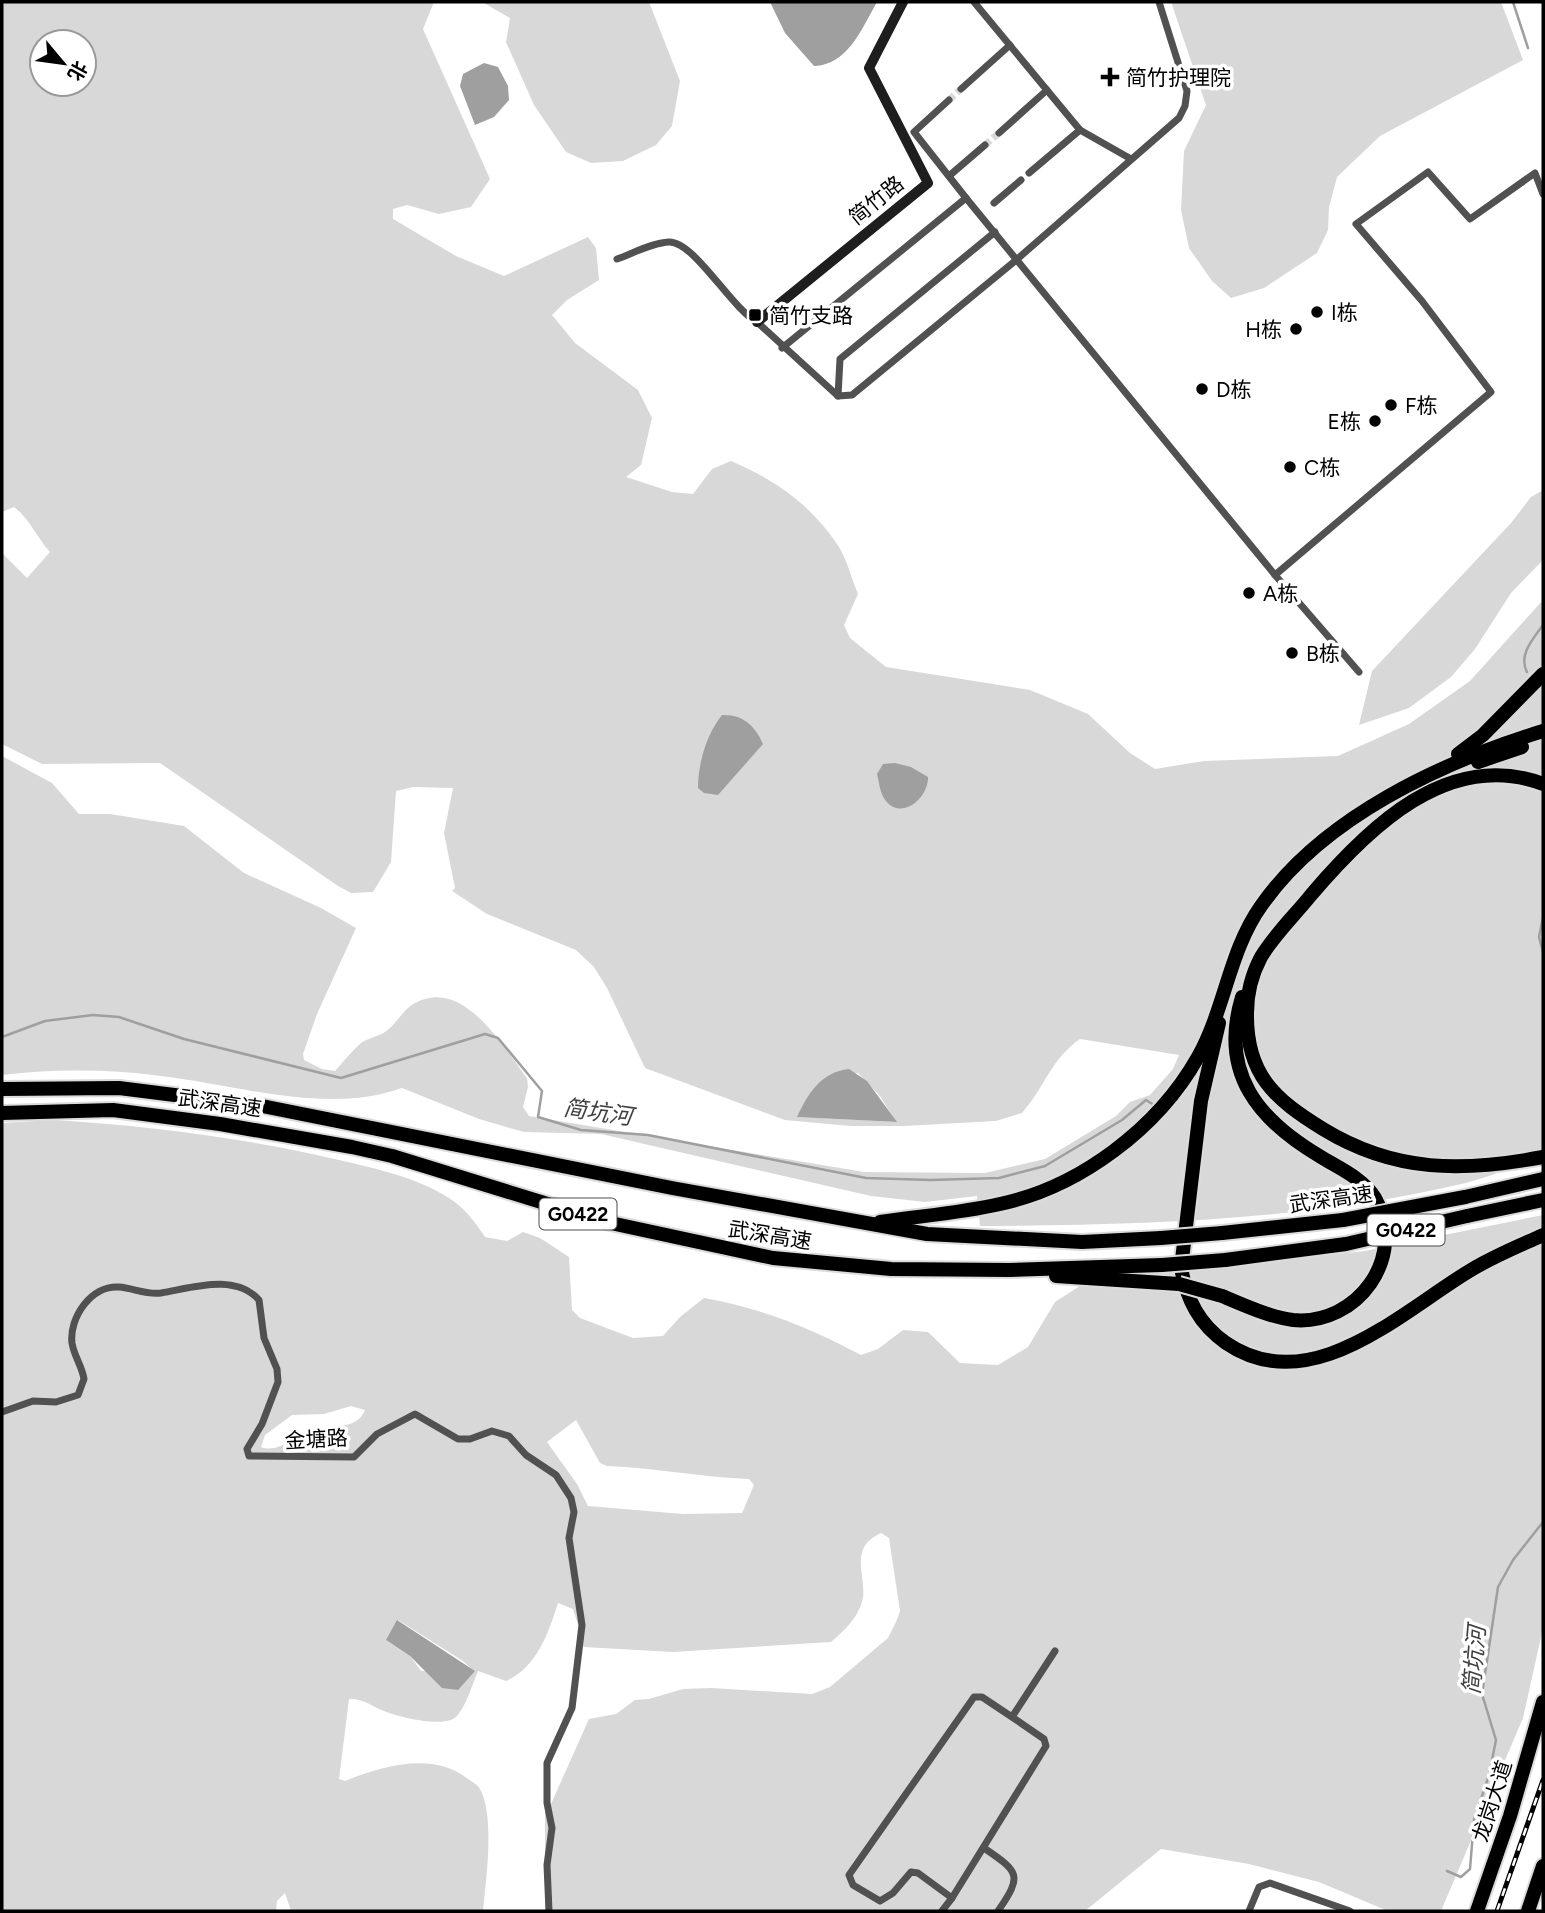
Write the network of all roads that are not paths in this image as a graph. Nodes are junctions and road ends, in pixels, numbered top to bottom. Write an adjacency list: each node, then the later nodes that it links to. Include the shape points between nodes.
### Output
1 (903, 2): 21 (street, 简竹路, via 869,68 928,183)
2 (974, 2): 4 (street)
3 (1159, 2): 11 (street, via 1187,91 1185,106 1179,118)
4 (1010, 45): 5 (street); 6 (street)
5 (961, 89)
6 (1047, 90): 8 (street); 9 (street)
7 (949, 100): 13 (street, via 914,132)
8 (1080, 130): 11 (street); 12 (street)
9 (999, 133)
10 (985, 145): 13 (street)
11 (1131, 159): 20 (street)
12 (1029, 173)
13 (949, 176): 16 (street)
14 (1021, 180): 17 (street)
15 (1543, 194): 24 (street, via 1535,173 1470,219 1428,172 1356,224 1422,300 1491,392)
16 (966, 198): 17 (street); 22 (street)
17 (980, 215): 18 (street)
18 (995, 232): 20 (street); 23 (street, via 840,359)
19 (617, 260): 21 (street, via 673,242 692,253 743,314)
20 (1015, 261): 23 (street, via 852,395); 24 (street)
21 (757, 322): 22 (street)
22 (782, 348): 23 (street)
23 (838, 396)
24 (1275, 575): 25 (street)
25 (1359, 672)
26 (1543, 674): 30 (highway, via 1483,735)
27 (1543, 731): 29 (highway)
28 (1543, 740): 29 (highway)
29 (1514, 744): 30 (highway, via 1455,762); 32 (highway, via 1459,769)
30 (1426, 777): 34 (highway, via 1331,832 1305,854 1261,905 1242,937)
31 (1543, 784): 32 (highway, via 1502,776 1475,778 1451,783)
32 (1406, 804): 33 (highway, via 1346,855)
33 (1261, 957): 37 (highway, via 1247,1000 1247,1037 1253,1063 1270,1090 1295,1112 1378,1156 1420,1165 1469,1168); 42 (highway, bridge, via 1237,1016 1246,1087 1272,1124 1361,1183 1374,1198 1383,1218 1384,1257 1375,1281 1341,1309 1317,1319 1292,1320 1179,1284)
34 (1222, 998): 40 (highway, via 1198,1056 1170,1097 1134,1135 1096,1164 1049,1189 1002,1204); 41 (highway, via 1201,1101 1181,1268 1186,1293 1214,1335 1245,1354 1282,1360 1317,1358 1368,1338 1472,1269)
35 (2, 1089): 40 (highway, 武深高速 / G0422, via 119,1088 262,1106)
36 (2, 1113): 42 (highway, 武深高速 / G0422, via 113,1110 352,1147 606,1222 773,1258 891,1269)
37 (1543, 1157)
38 (1543, 1180): 40 (highway, 武深高速 / G0422, bridge, via 1343,1220 1161,1238 1056,1241 927,1234)
39 (1543, 1200): 42 (highway, 武深高速 / G0422, bridge, via 1346,1244 1225,1260)
40 (864, 1224)
41 (1543, 1235)
42 (1009, 1270)
43 (2, 1412): 51 (street, 金塘路, via 24,1403 56,1402 78,1395 84,1379 73,1347 73,1330 80,1311 98,1292 120,1287 152,1294 230,1284 259,1300 264,1338 278,1375 266,1415 247,1449 249,1457 354,1457 377,1434 415,1414 458,1439 503,1433 556,1475 573,1505 569,1538 582,1618 572,1708 547,1769 552,1828 547,1865)
44 (1055, 1651): 46 (street)
45 (1543, 1702): 56 (highway, 龙岗大道)
46 (1012, 1717): 47 (street, via 1046,1746); 50 (street, via 982,1697 974,1697 849,1875 853,1885 880,1900 893,1893 911,1872)
47 (984, 1848): 50 (street); 53 (street, via 1012,1867 1016,1875 1014,1888)
48 (1543, 1866): 49 (highway)
49 (1541, 1889): 57 (highway)
50 (952, 1898): 52 (street)
51 (549, 1911)
52 (942, 1911)
53 (998, 1911)
54 (1249, 1911): 55 (street, via 1259,1887 1270,1883)
55 (1350, 1911)
56 (1477, 1911)
57 (1528, 1911)

